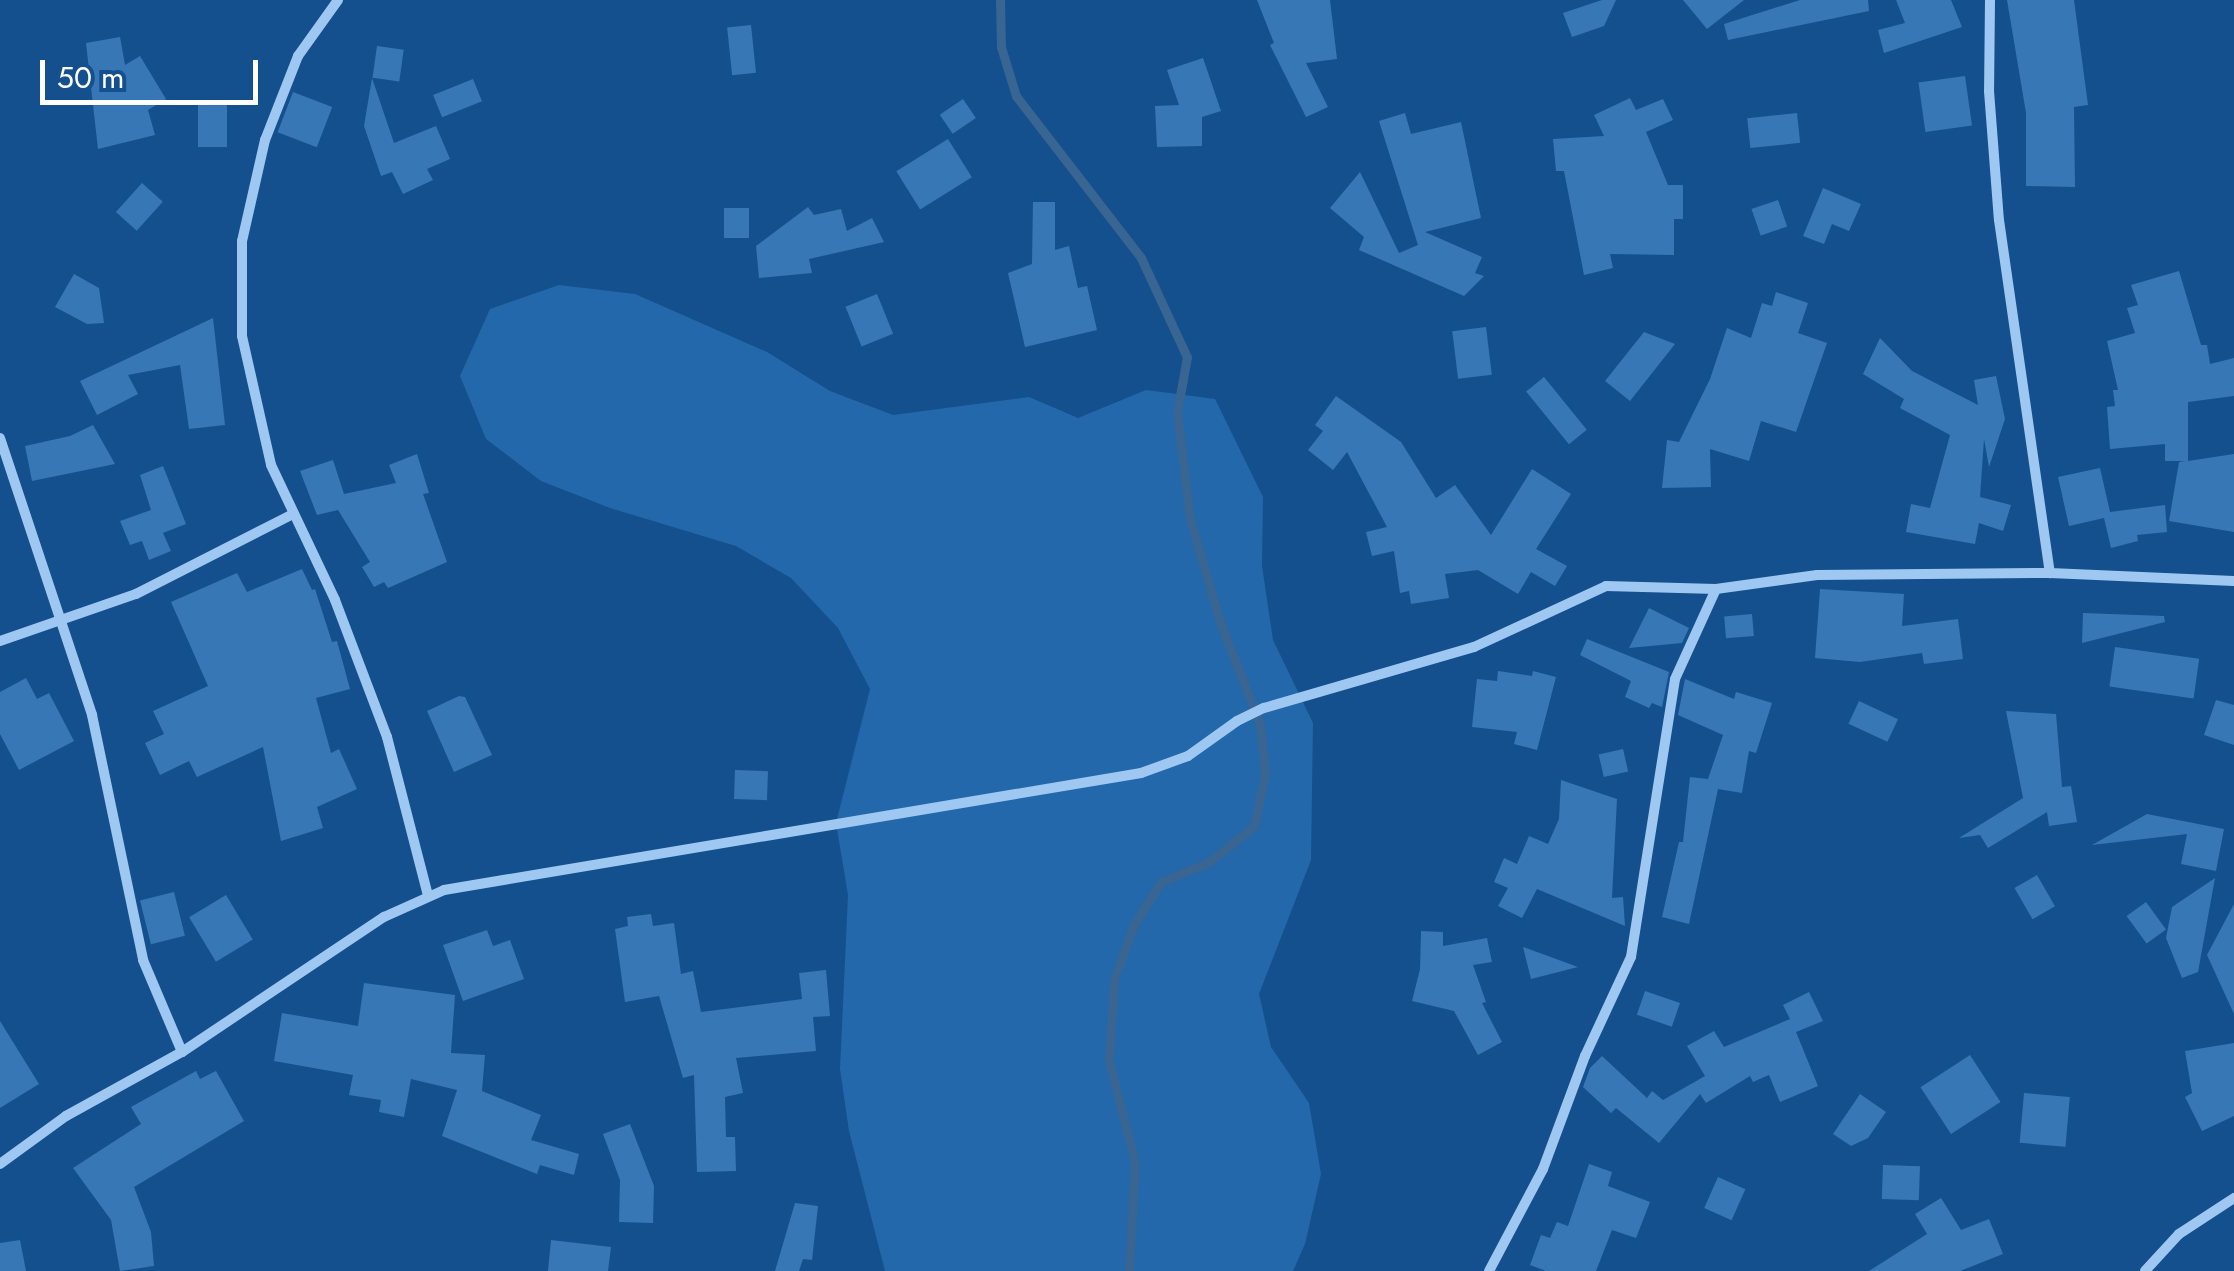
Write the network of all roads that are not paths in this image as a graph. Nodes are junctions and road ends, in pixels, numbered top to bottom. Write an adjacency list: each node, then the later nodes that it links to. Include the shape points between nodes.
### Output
1 (338, 0): 4 (street, via 298,56 265,140 242,240 242,336 271,465)
2 (1990, 0): 5 (street, via 1998,220)
3 (0, 438): 8 (street)
4 (293, 514): 8 (street, via 136,594); 10 (street, via 335,600 387,737)
5 (2050, 573): 6 (street); 7 (street, via 1817,576)
6 (2234, 582)
7 (1716, 589): 10 (street, via 1606,586 1474,647 1264,708 1188,756 1141,773 506,877); 14 (street, via 1676,679 1631,957 1543,1169)
8 (60, 619): 9 (street); 11 (street, via 92,715 142,960)
9 (0, 641)
10 (428, 896): 11 (street, via 384,917)
11 (182, 1052): 12 (street, via 66,1116)
12 (0, 1164)
13 (2234, 1198): 15 (street, via 2179,1234)
14 (1489, 1271)
15 (2145, 1271)

